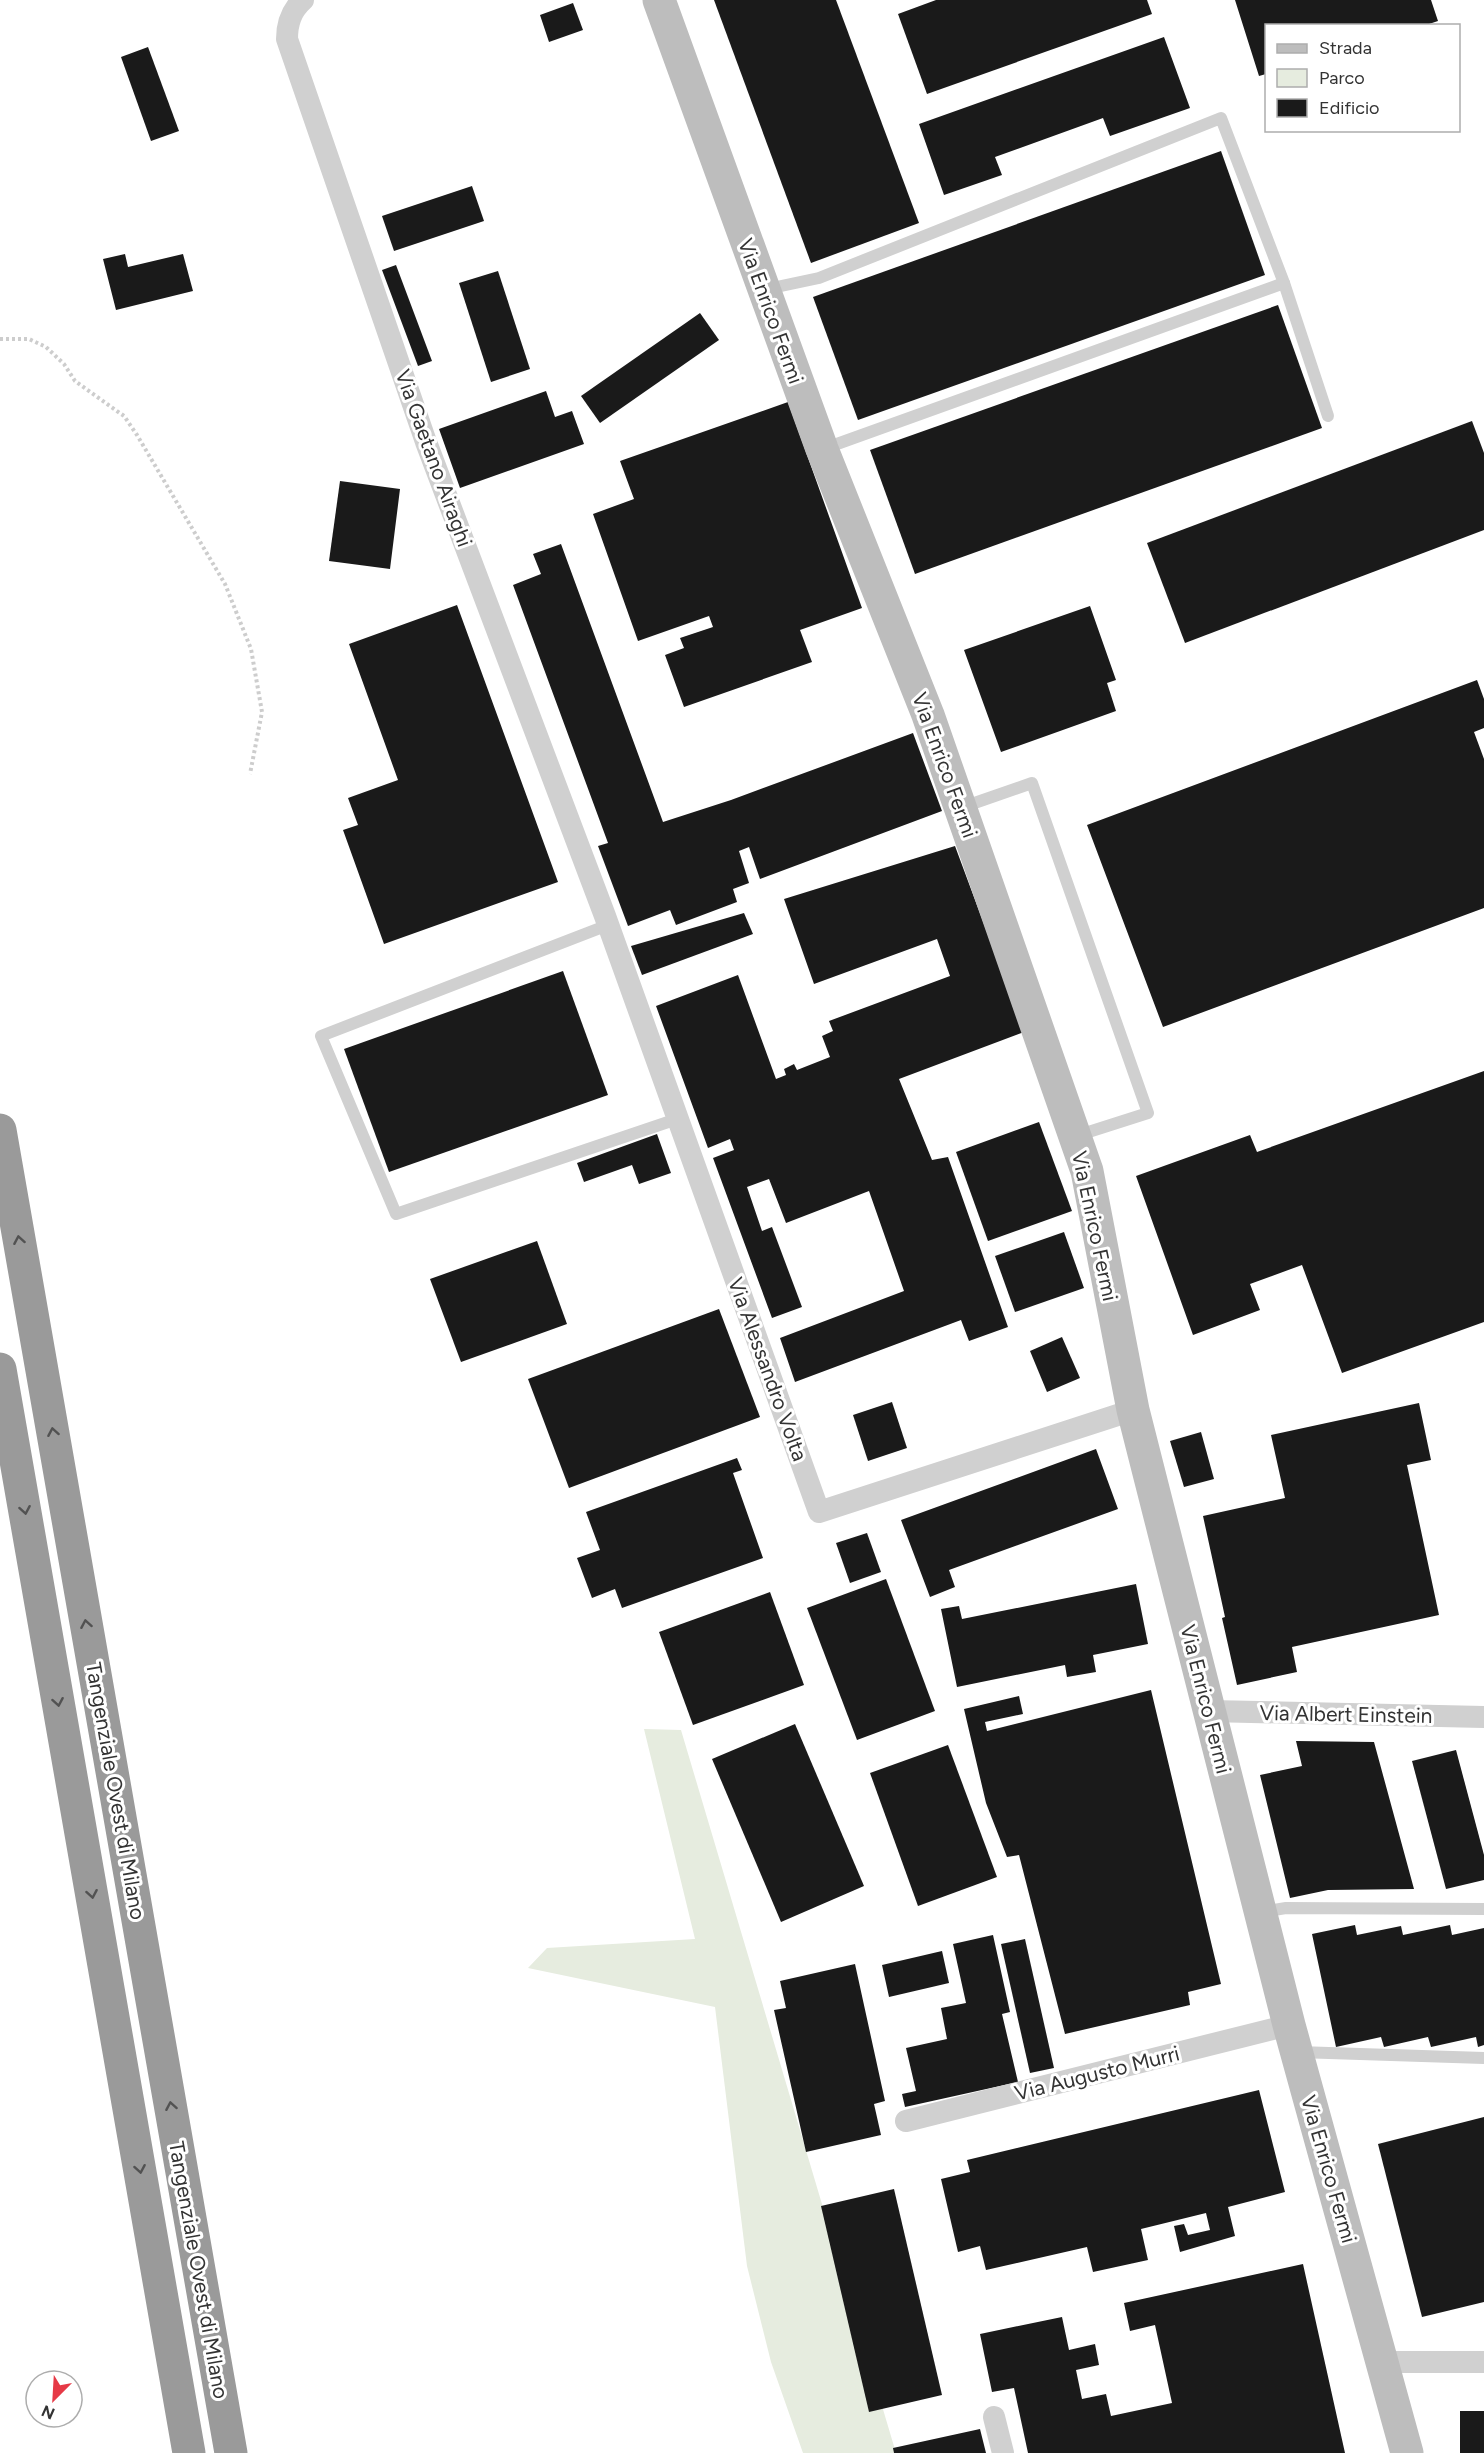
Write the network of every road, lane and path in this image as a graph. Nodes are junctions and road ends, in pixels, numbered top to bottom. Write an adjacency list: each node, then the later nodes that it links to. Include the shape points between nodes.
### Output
1 (303, 0): 10 (street, Via Gaetano Airaghi, via 287,25 287,39 426,442)
2 (659, 0): 4 (street, Via Enrico Fermi)
3 (1284, 283): 4 (lane, via 1221,118 819,278); 6 (lane); 7 (lane)
4 (764, 290): 7 (street, Via Enrico Fermi)
5 (0, 339): 8 (path, via 29,339 46,347 75,381 124,416 225,584 251,650 262,712)
6 (1328, 416)
7 (822, 449): 9 (street, Via Enrico Fermi, via 928,715)
8 (250, 774)
9 (960, 808): 13 (street, Via Enrico Fermi); 13 (lane, via 1032,783 1148,1113)
10 (606, 921): 11 (street, Via Alessandro Volta); 11 (lane, via 321,1036 396,1214)
11 (678, 1119): 15 (street, Via Alessandro Volta, via 819,1512)
12 (0, 1130): 27 (highway, Tangenziale Ovest di Milano, one-way to 12)
13 (1075, 1136): 15 (street, Via Enrico Fermi, via 1087,1171)
14 (0, 1369): 26 (highway, Tangenziale Ovest di Milano, one-way to 26)
15 (1133, 1410): 16 (street, Via Enrico Fermi)
16 (1209, 1711): 17 (street, Via Albert Einstein); 19 (street, Via Enrico Fermi)
17 (1484, 1717)
18 (1484, 1909): 19 (lane, via 1286,1908)
19 (1260, 1912): 20 (street, Via Enrico Fermi)
20 (1293, 2038): 21 (lane); 22 (street, Via Augusto Murri); 23 (street, Via Enrico Fermi)
21 (1484, 2058)
22 (906, 2121)
23 (1383, 2362): 24 (street); 29 (street, Via Enrico Fermi)
24 (1484, 2362)
25 (994, 2417): 28 (street)
26 (189, 2453)
27 (231, 2453)
28 (1003, 2453)
29 (1407, 2453)

